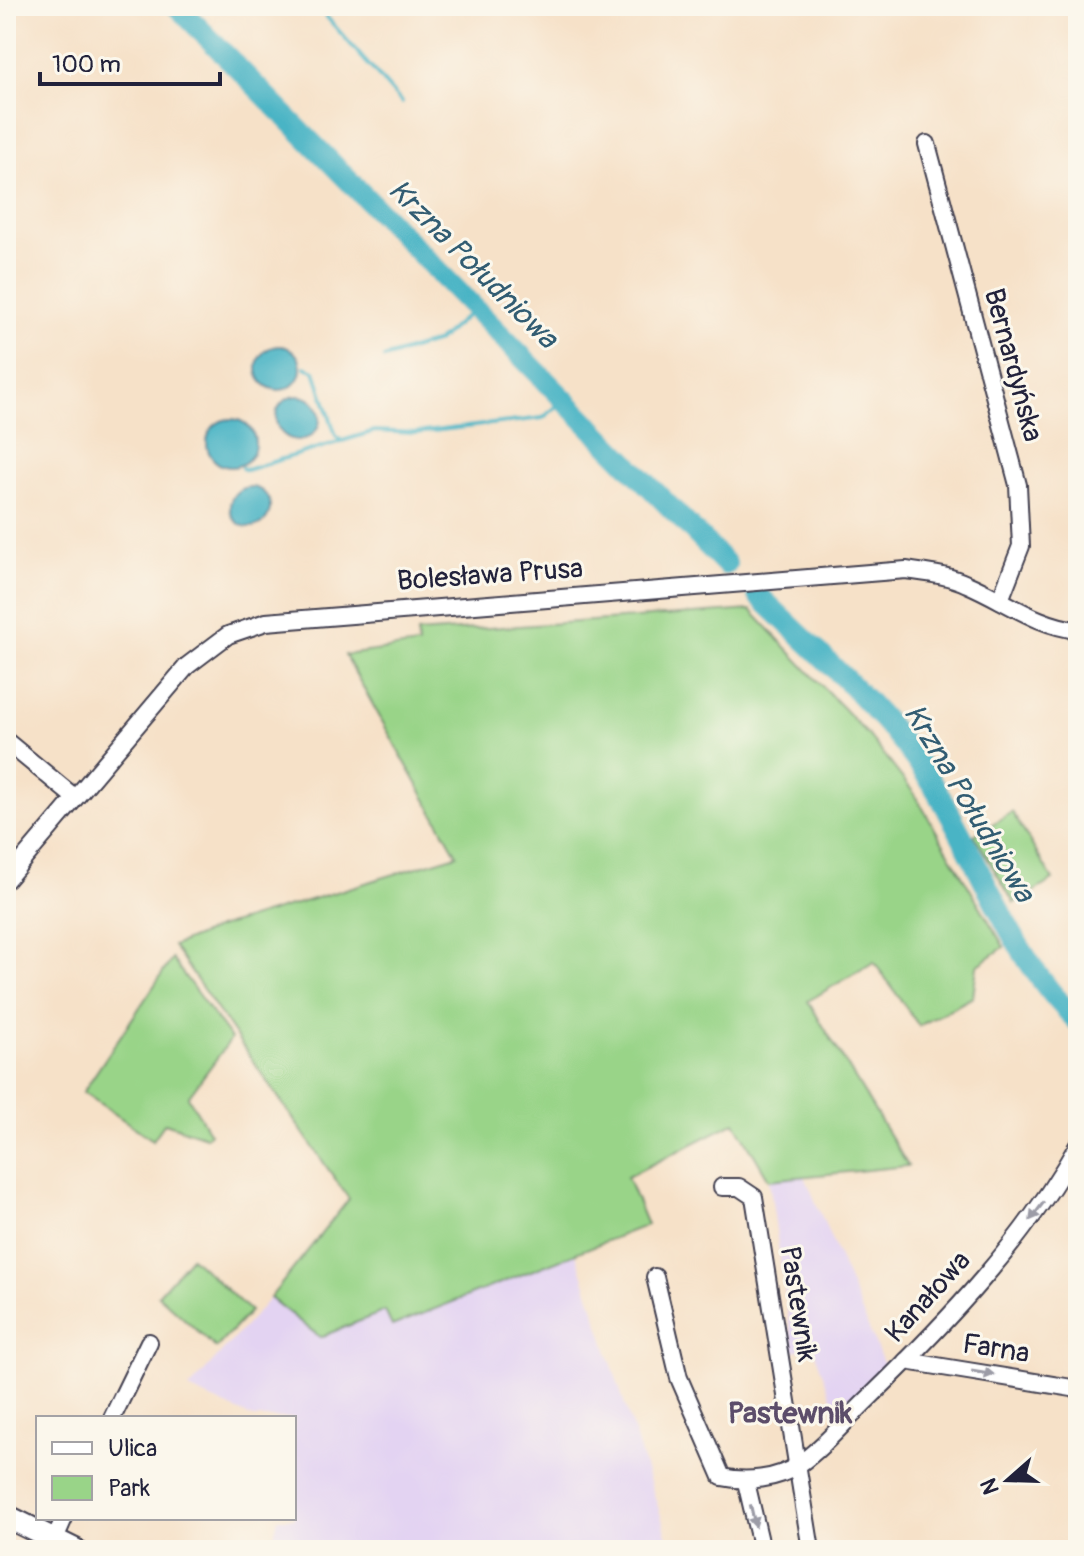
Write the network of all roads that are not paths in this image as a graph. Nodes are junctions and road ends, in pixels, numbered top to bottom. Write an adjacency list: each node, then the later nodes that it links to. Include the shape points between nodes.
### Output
1 (927, 144): 2 (street, Bernardyńska, via 1018,485 1021,546)
2 (1000, 600): 3 (street, Bolesława Prusa, via 1037,620); 5 (street, Bolesława Prusa, via 938,574 906,570 266,622 228,635 187,666)
3 (1078, 630)
4 (6, 741): 5 (street)
5 (74, 797): 6 (street, Bolesława Prusa)
6 (6, 880)
7 (1078, 1145): 11 (street, Kanałowa, one-way to 11, via 1042,1205)
8 (722, 1187): 14 (street, Pastewnik, via 739,1187 754,1197)
9 (655, 1277): 15 (street, via 685,1396 694,1405 722,1477)
10 (149, 1342): 13 (street)
11 (906, 1361): 12 (street, Farna, one-way to 12); 14 (street, Kanałowa)
12 (1078, 1389)
13 (113, 1416)
14 (796, 1467): 15 (street); 21 (street, Pastewnik)
15 (746, 1482): 20 (street, one-way to 20)
16 (6, 1516): 18 (main road)
17 (63, 1520): 18 (street)
18 (52, 1545): 19 (main road)
19 (75, 1550)
20 (762, 1550)
21 (811, 1550)

